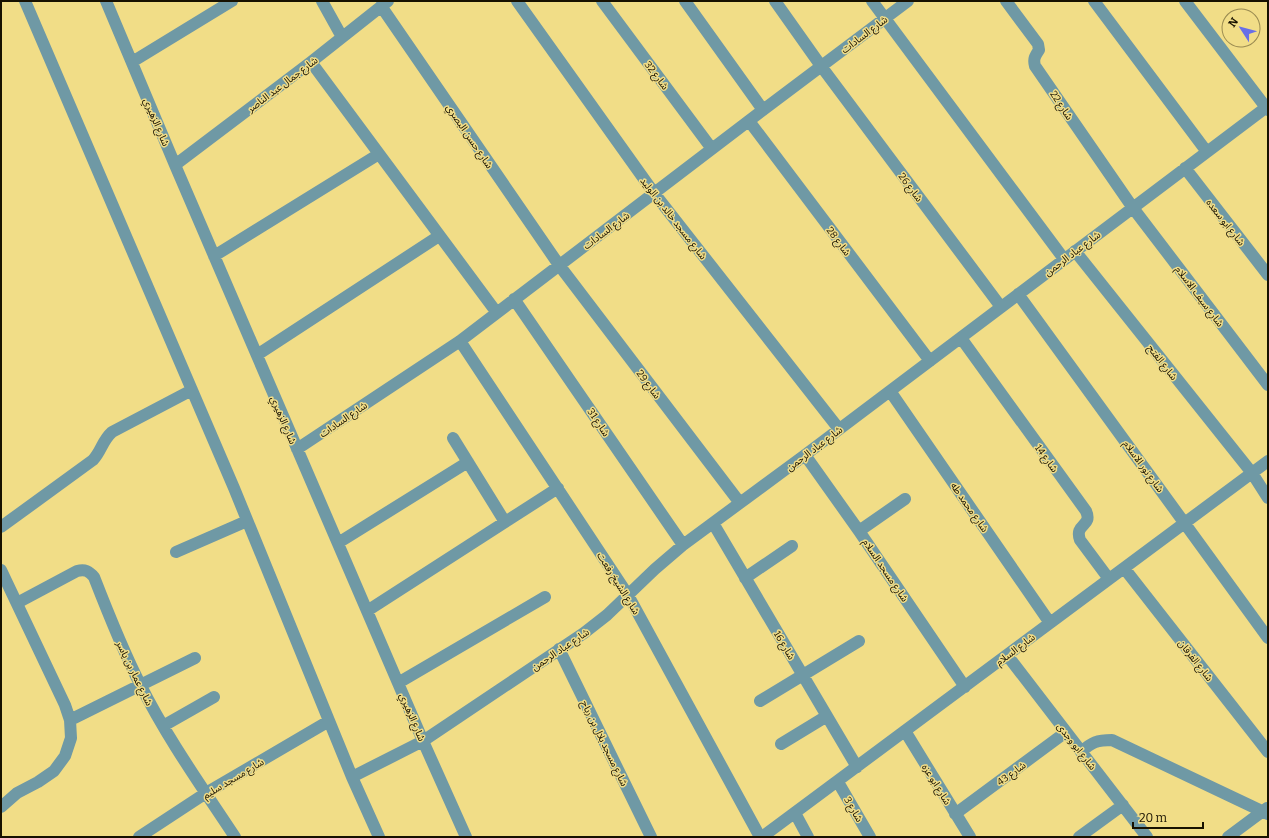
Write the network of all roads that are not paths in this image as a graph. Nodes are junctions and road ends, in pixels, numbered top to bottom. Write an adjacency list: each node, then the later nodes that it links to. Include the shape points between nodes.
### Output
1 (25, 1): 45 (street)
2 (106, 1): 17 (street, شارع الزهيري)
3 (232, 1): 17 (street)
4 (322, 1): 16 (street)
5 (517, 1): 28 (street, شارع مسجد خالد بن الوليد)
6 (602, 1): 23 (street, شارع 32)
7 (685, 1): 21 (street)
8 (775, 1): 19 (street, شارع 26)
9 (872, 1): 15 (street)
10 (908, 1): 15 (street, شارع السادات)
11 (1006, 1): 29 (street, شارع 22, via 1038,44 1035,66)
12 (1094, 1): 24 (street)
13 (1186, 1): 20 (street)
14 (385, 4): 16 (street, شارع جمال عبد الناصر); 34 (street, شارع حسن البصري)
15 (885, 18): 19 (street, شارع السادات); 33 (street)
16 (342, 37): 18 (street, شارع جمال عبد الناصر)
17 (132, 62): 26 (street, شارع الزهيري)
18 (311, 62): 25 (street); 26 (street, شارع جمال عبد الناصر)
19 (821, 66): 21 (street, شارع السادات); 38 (street, شارع 26)
20 (1267, 108): 24 (street, شارع عباد الرحمن)
21 (763, 110): 22 (street, شارع السادات)
22 (749, 121): 23 (street, شارع السادات); 43 (street, شارع 28)
23 (712, 149): 28 (street, شارع السادات)
24 (1207, 152): 27 (street, شارع عباد الرحمن)
25 (379, 154): 30 (street); 32 (street)
26 (174, 165): 32 (street, شارع الزهيري)
27 (1185, 168): 29 (street, شارع عباد الرحمن); 35 (street, شارع ابو سعده)
28 (654, 193): 34 (street, شارع السادات); 47 (street, شارع مسجد خالد بن الوليد)
29 (1133, 208): 31 (street, شارع عباد الرحمن); 44 (street, شارع سيف الاسلام)
30 (439, 236): 39 (street); 42 (street)
31 (1075, 251): 33 (street, شارع عباد الرحمن); 53 (street, شارع الفتح)
32 (214, 256): 42 (street, شارع الزهيري)
33 (1064, 260): 36 (street, شارع عباد الرحمن)
34 (559, 265): 37 (street, شارع السادات); 57 (street, شارع 29)
35 (1268, 275)
36 (1018, 294): 38 (street, شارع عباد الرحمن); 61 (street, شارع نور الاسلام)
37 (514, 299): 39 (street, شارع السادات); 65 (street, شارع 31)
38 (1001, 307): 40 (street, شارع عباد الرحمن)
39 (497, 313): 41 (street, شارع السادات)
40 (961, 338): 43 (street, شارع عباد الرحمن); 71 (street, شارع 14, via 1086,511 1088,519 1079,529 1080,540)
41 (460, 341): 49 (street, شارع السادات); 54 (street, شارع الشيخ رفعت)
42 (257, 355): 49 (street, شارع الزهيري)
43 (930, 361): 46 (street, شارع عباد الرحمن)
44 (1268, 385)
45 (192, 390): 58 (street); 62 (street, via 112,432 94,460)
46 (890, 391): 47 (street, شارع عباد الرحمن); 76 (street, شارع محمد طه)
47 (839, 429): 50 (street, شارع عباد الرحمن)
48 (453, 438): 52 (street)
49 (297, 449): 64 (street, شارع الزهيري)
50 (805, 455): 57 (street, شارع عباد الرحمن); 63 (street, شارع مسجد السلام)
51 (1268, 461): 53 (street, شارع السلام)
52 (468, 462): 59 (street); 64 (street)
53 (1252, 473): 55 (street, شارع الفتح); 61 (street, شارع السلام)
54 (558, 488): 59 (street); 72 (street, شارع الشيخ رفعت)
55 (1268, 498)
56 (905, 499): 63 (street)
57 (740, 503): 60 (street, شارع عباد الرحمن)
58 (247, 521): 67 (street); 90 (street)
59 (505, 522): 75 (street)
60 (713, 522): 65 (street, شارع عباد الرحمن); 70 (street, شارع 16)
61 (1185, 522): 68 (street, شارع السلام); 77 (street, شارع نور الاسلام)
62 (1, 527)
63 (859, 531): 85 (street, شارع مسجد السلام)
64 (338, 543): 75 (street, شارع الزهيري)
65 (683, 545): 72 (street, شارع عباد الرحمن)
66 (792, 546): 70 (street)
67 (176, 552)
68 (1124, 568): 71 (street, شارع السلام); 97 (street, شارع الفرقان)
69 (1, 570): 74 (street)
70 (745, 578): 82 (street, شارع 16)
71 (1109, 579): 76 (street, شارع السلام)
72 (628, 595): 79 (street, شارع عباد الرحمن, via 584,633); 113 (street, شارع الشيخ رفعت)
73 (545, 597): 83 (street)
74 (17, 603): 84 (street, شارع عمار بن ياسر, via 77,571 90,572); 89 (street)
75 (367, 611): 83 (street, شارع الزهيري)
76 (1050, 623): 80 (street, شارع السلام)
77 (1268, 638)
78 (860, 641): 82 (street)
79 (559, 649): 94 (street, شارع عباد الرحمن); 112 (street, شارع مسجد بلال بن رباح)
80 (1007, 656): 85 (street, شارع السلام); 93 (street, شارع ابو وجدى)
81 (196, 658): 84 (street)
82 (803, 676): 87 (street); 88 (street, شارع 16)
83 (398, 683): 94 (street, شارع الزهيري)
84 (140, 685): 89 (street); 91 (street, شارع عمار بن ياسر)
85 (965, 686): 92 (street, شارع السلام)
86 (214, 697): 91 (street)
87 (760, 701)
88 (827, 716): 95 (street); 98 (street, شارع 16)
89 (70, 720): 103 (street, via 71,738 65,756 54,771 17,793)
90 (329, 721): 99 (street); 101 (street, شارع مسجد سليم)
91 (163, 726): 101 (street, شارع عمار بن ياسر)
92 (905, 731): 98 (street, شارع السلام); 106 (street, شارع ابو عزه)
93 (1066, 732): 96 (street, شارع ابو وجدى); 106 (street, شارع 43)
94 (423, 741): 99 (street, شارع عباد الرحمن); 111 (street, شارع الزهيري)
95 (781, 744)
96 (1081, 752): 102 (street, شارع ابو وجدى); 104 (street, via 1089,744 1100,740 1112,740)
97 (1268, 752)
98 (857, 767): 100 (street, شارع السلام)
99 (352, 777): 110 (street)
100 (838, 782): 105 (street, شارع السلام); 115 (street, شارع 3)
101 (206, 794): 108 (street, شارع مسجد سليم); 109 (street, شارع عمار بن ياسر)
102 (1123, 805): 117 (street); 118 (street, شارع ابو وجدى)
103 (1, 807)
104 (1266, 811): 107 (street)
105 (795, 813): 113 (street, شارع السلام); 114 (street)
106 (955, 814): 116 (street, شارع ابو عزه)
107 (1232, 836)
108 (139, 837)
109 (235, 837)
110 (379, 837)
111 (466, 837)
112 (651, 837)
113 (761, 837)
114 (808, 837)
115 (870, 837)
116 (970, 837)
117 (1079, 837)
118 (1147, 837)

